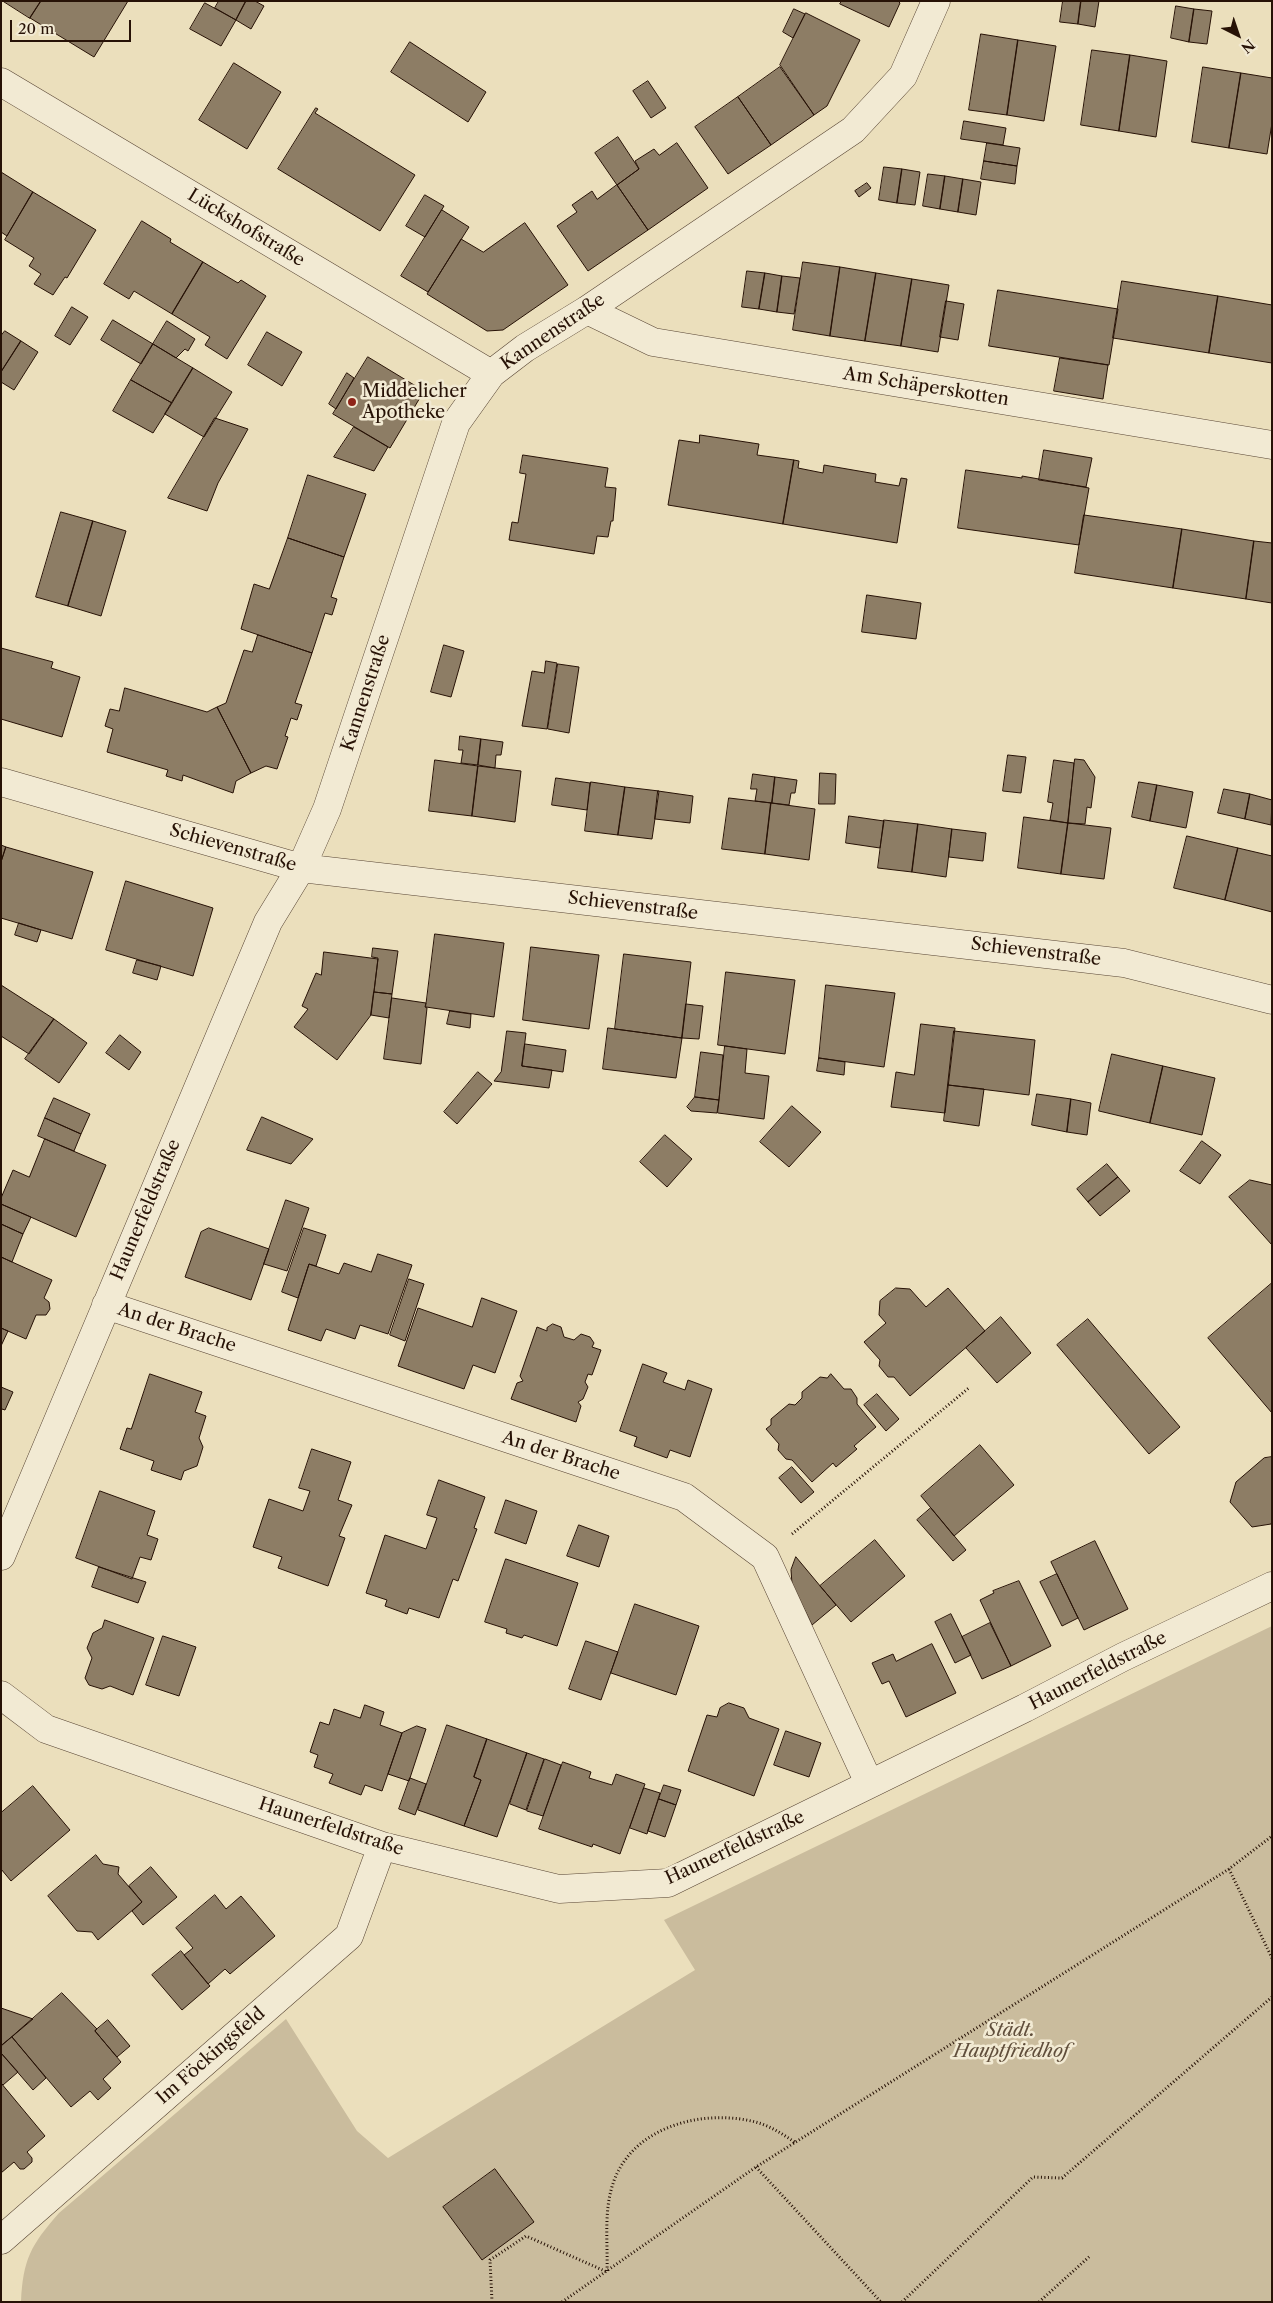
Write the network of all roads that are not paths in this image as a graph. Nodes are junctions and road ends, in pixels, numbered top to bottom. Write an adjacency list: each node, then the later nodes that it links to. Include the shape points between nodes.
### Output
1 (936, 1): 3 (street, Kannenstraße, via 903,76 853,130)
2 (1, 82): 4 (street, Lückshofstraße)
3 (587, 310): 4 (street, Kannenstraße); 5 (street, Am Schäperskotten, via 653,342)
4 (490, 374): 7 (street, Kannenstraße, via 456,423 327,809)
5 (1272, 444)
6 (1, 782): 7 (street, Schievenstraße)
7 (301, 868): 8 (street, Schievenstraße, via 1124,962); 9 (street, Haunerfeldstraße, via 268,922)
8 (1272, 1000)
9 (106, 1305): 10 (street, Haunerfeldstraße); 13 (street, An der Brache, via 684,1497 765,1557)
10 (1, 1556)
11 (1272, 1586): 13 (street, Haunerfeldstraße)
12 (1, 1695): 14 (street, Haunerfeldstraße, via 46,1729)
13 (869, 1784): 14 (street, Haunerfeldstraße, via 668,1884 559,1889)
14 (382, 1846): 15 (street, Im Föckingsfeld, via 348,1936)
15 (1, 2240)

